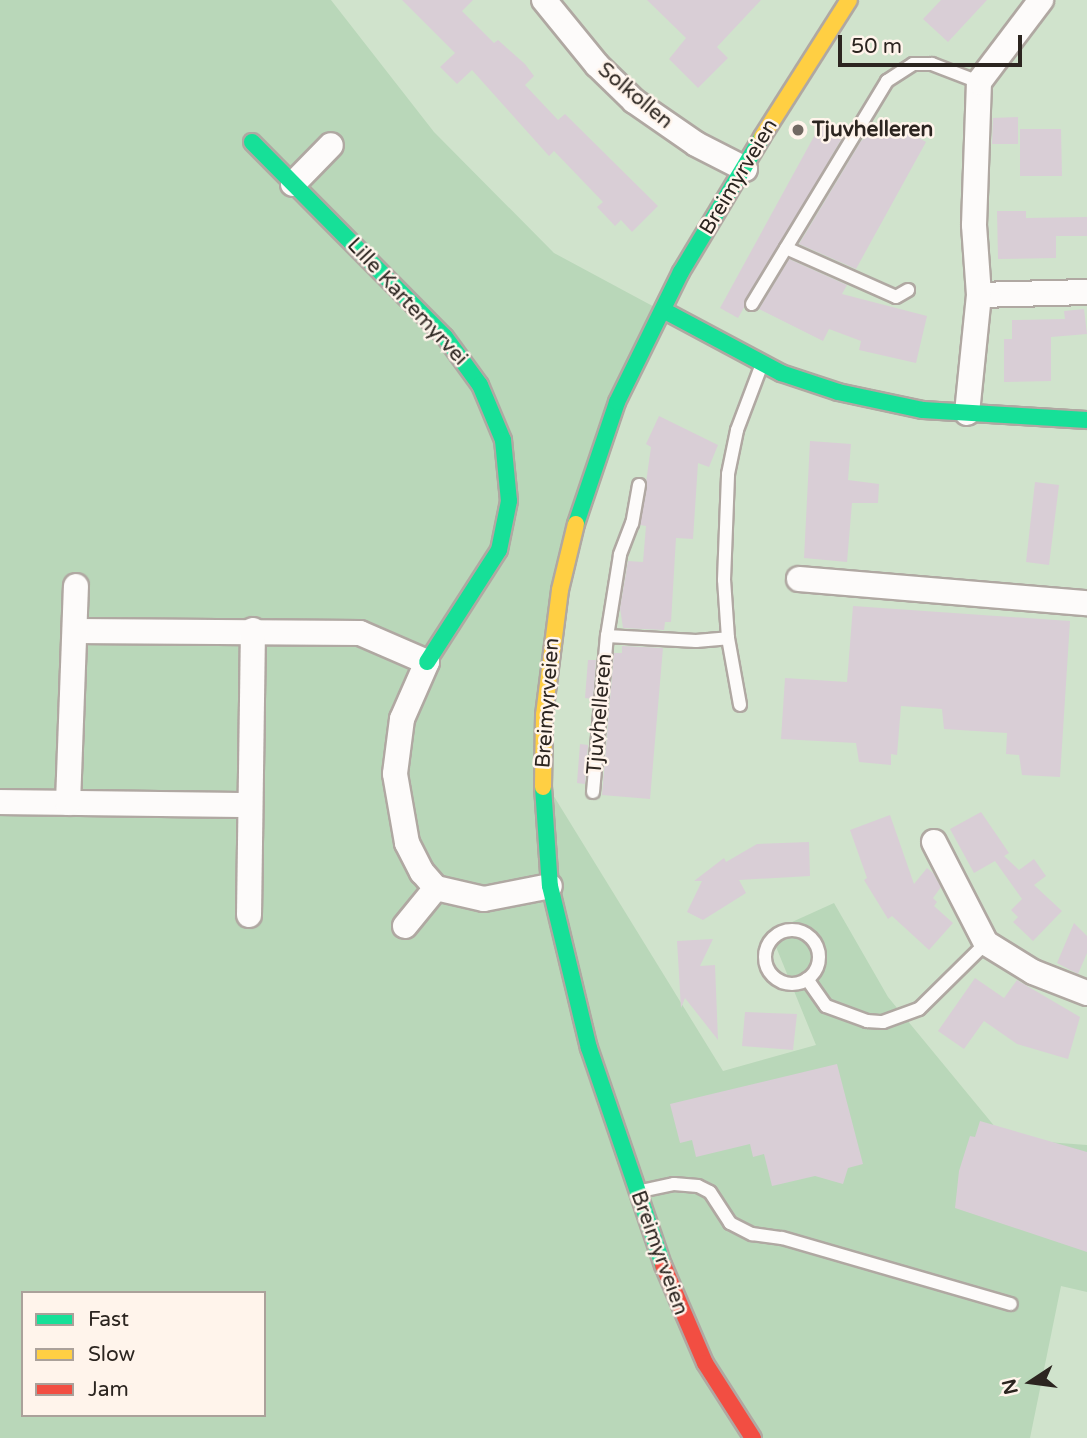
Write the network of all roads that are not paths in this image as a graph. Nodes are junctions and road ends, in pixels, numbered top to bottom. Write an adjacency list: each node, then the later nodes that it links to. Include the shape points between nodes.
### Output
1 (544, 0): 7 (street, Solkollen, via 597,65 634,101 696,144)
2 (849, 0): 7 (street, Breimyrveien, via 814,50)
3 (1041, 0): 4 (street)
4 (979, 82): 9 (lane, via 932,64 913,64 887,81); 12 (street, via 974,225)
5 (252, 142): 8 (street, Lille Kartemyrvei)
6 (331, 145): 8 (street)
7 (745, 169): 14 (street, Breimyrveien)
8 (293, 184): 26 (street, Lille Kartemyrvei, via 445,337 480,385 503,440 509,501 499,550)
9 (786, 248): 10 (lane, via 896,296); 13 (lane)
10 (908, 290)
11 (1087, 292): 12 (street)
12 (979, 295): 16 (street)
13 (752, 304)
14 (663, 310): 15 (street); 33 (street, Breimyrveien, via 602,441 560,590 544,715 543,799)
15 (762, 363): 16 (street, via 806,383 877,402); 25 (lane, via 737,430 728,474 724,543)
16 (967, 413): 17 (street)
17 (1087, 420)
18 (639, 485): 24 (lane, Tjuvhelleren, via 620,555)
19 (799, 579): 21 (street)
20 (76, 586): 23 (street)
21 (1087, 603)
22 (253, 630): 23 (street); 26 (street, via 360,633 403,648); 31 (street)
23 (75, 631): 30 (street)
24 (607, 636): 25 (lane, Tjuvhelleren, via 673,641); 28 (lane, Tjuvhelleren)
25 (728, 638): 27 (lane)
26 (426, 662): 34 (street, Lille Kartemyrvei, via 400,727 395,774 407,843)
27 (740, 705)
28 (593, 792)
29 (0, 802): 30 (street)
30 (68, 803): 31 (street)
31 (249, 805): 35 (street)
32 (934, 842): 37 (street)
33 (550, 886): 34 (street, via 484,899); 40 (street, Breimyrveien, via 589,1048)
34 (436, 888): 36 (street)
35 (249, 915)
36 (405, 926)
37 (986, 943): 38 (lane, via 909,1014 867,1021 826,1006); 39 (street, via 1033,972)
38 (807, 979): 38 (lane, via 818,957 814,942 793,930 777,934 766,948 769,972 783,982)
39 (1087, 993)
40 (636, 1192): 41 (lane, via 674,1184 698,1186 710,1192 730,1223 752,1234 782,1238); 42 (street, Breimyrveien, via 689,1331 724,1397)
41 (1011, 1304)
42 (753, 1438)

